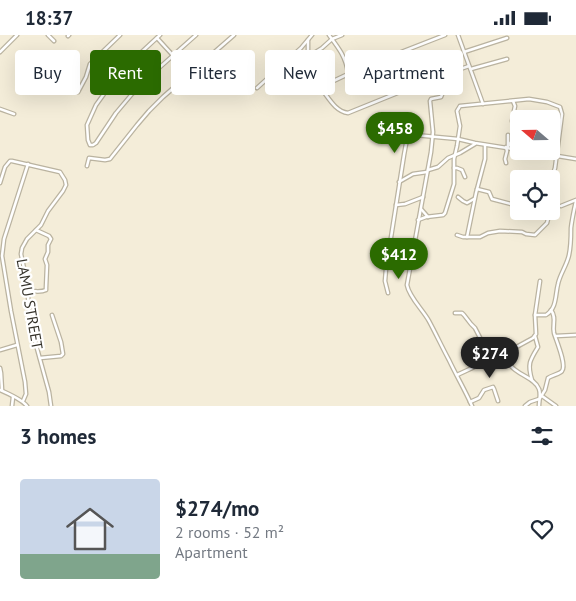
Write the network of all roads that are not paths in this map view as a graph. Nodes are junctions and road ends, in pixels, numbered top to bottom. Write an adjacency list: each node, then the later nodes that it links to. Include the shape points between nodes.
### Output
1 (17, 35): 22 (street)
2 (48, 35): 15 (street)
3 (120, 35): 31 (street, via 90,64)
4 (196, 35): 16 (street)
5 (234, 35): 17 (street)
6 (312, 35): 14 (street)
7 (329, 35): 13 (street)
8 (342, 35): 13 (street)
9 (445, 35): 21 (street)
10 (458, 35): 24 (street)
11 (158, 36): 23 (street); 25 (street, via 119,73 96,105 87,125 90,145 96,143 132,94)
12 (508, 38): 24 (street)
13 (332, 39): 20 (street); 26 (street)
14 (308, 40): 18 (street); 19 (street)
15 (54, 41)
16 (180, 50)
17 (218, 50)
18 (297, 50)
19 (308, 50)
20 (319, 50)
21 (407, 50)
22 (0, 52)
23 (171, 52)
24 (464, 52): 28 (street)
25 (171, 58)
26 (345, 59)
27 (507, 59): 28 (street)
28 (470, 67): 29 (street); 38 (street)
29 (463, 69)
30 (265, 80): 32 (street)
31 (80, 88)
32 (257, 88)
33 (171, 90): 56 (street, via 136,125 110,159 89,158)
34 (327, 95): 35 (street, via 344,113)
35 (392, 95)
36 (442, 95): 44 (street, via 430,101)
37 (513, 101): 38 (street); 40 (street); 42 (street, via 538,100 560,107)
38 (483, 104): 45 (street, via 458,107)
39 (0, 109): 41 (street)
40 (515, 110)
41 (14, 114)
42 (560, 128)
43 (508, 135): 49 (street)
44 (432, 137): 45 (street); 58 (street); 60 (street, via 415,135 408,139)
45 (458, 139): 47 (street); 51 (street)
46 (510, 143): 49 (street)
47 (476, 144): 48 (street); 51 (street)
48 (485, 145): 49 (street); 62 (street, via 485,159)
49 (507, 147): 50 (street); 54 (street)
50 (510, 148)
51 (455, 154): 57 (street); 58 (street)
52 (560, 156): 53 (street)
53 (576, 159)
54 (506, 163)
55 (28, 164): 61 (street, LAMU STREET, via 10,161); 74 (street, LAMU STREET, via 60,172 66,185); 77 (street)
56 (88, 166)
57 (454, 168): 59 (street, via 462,170); 71 (street, via 454,187 444,214)
58 (427, 171): 60 (street); 63 (street)
59 (465, 177)
60 (399, 182): 68 (street)
61 (0, 183)
62 (477, 189): 65 (street); 67 (street, via 490,191 492,199)
63 (422, 197): 68 (street); 70 (street)
64 (458, 197): 65 (street, via 467,203)
65 (475, 198): 76 (street)
66 (576, 200): 69 (street); 81 (street, via 570,253)
67 (510, 204)
68 (396, 205): 80 (street, via 385,273)
69 (561, 206)
70 (421, 209): 71 (street); 72 (street)
71 (428, 217): 72 (street)
72 (418, 220): 94 (street, via 408,291 427,317)
73 (548, 220): 76 (street, via 535,235 500,231)
74 (36, 230): 79 (street, LAMU STREET, via 21,251); 79 (street, via 51,239 45,259 46,289)
75 (457, 235): 76 (street)
76 (467, 237)
77 (1, 255): 88 (street)
78 (540, 281): 84 (street)
79 (27, 291): 90 (street, LAMU STREET, via 30,323)
80 (388, 293)
81 (551, 311): 84 (street, via 546,315); 87 (street)
82 (455, 313): 91 (street, via 462,313 476,328)
83 (52, 315): 90 (street, via 63,354)
84 (535, 315): 86 (street)
85 (576, 335): 87 (street)
86 (535, 336): 91 (street); 95 (street, via 538,347 531,357 529,370)
87 (556, 336): 98 (street, via 563,370 548,378)
88 (17, 345): 89 (street); 99 (street, via 26,389)
89 (0, 350)
90 (40, 358): 104 (street, LAMU STREET)
91 (492, 359): 94 (street)
92 (511, 366): 95 (street)
93 (0, 368): 96 (street)
94 (457, 375): 101 (street)
95 (532, 381): 98 (street)
96 (1, 390): 97 (street)
97 (13, 397): 99 (street); 102 (street)
98 (540, 398): 106 (street); 107 (street); 108 (street)
99 (23, 401): 103 (street)
100 (498, 401): 101 (street, via 493,387)
101 (470, 402): 105 (street)
102 (12, 406)
103 (27, 406)
104 (51, 406)
105 (472, 406)
106 (525, 406)
107 (539, 406)
108 (556, 406)

